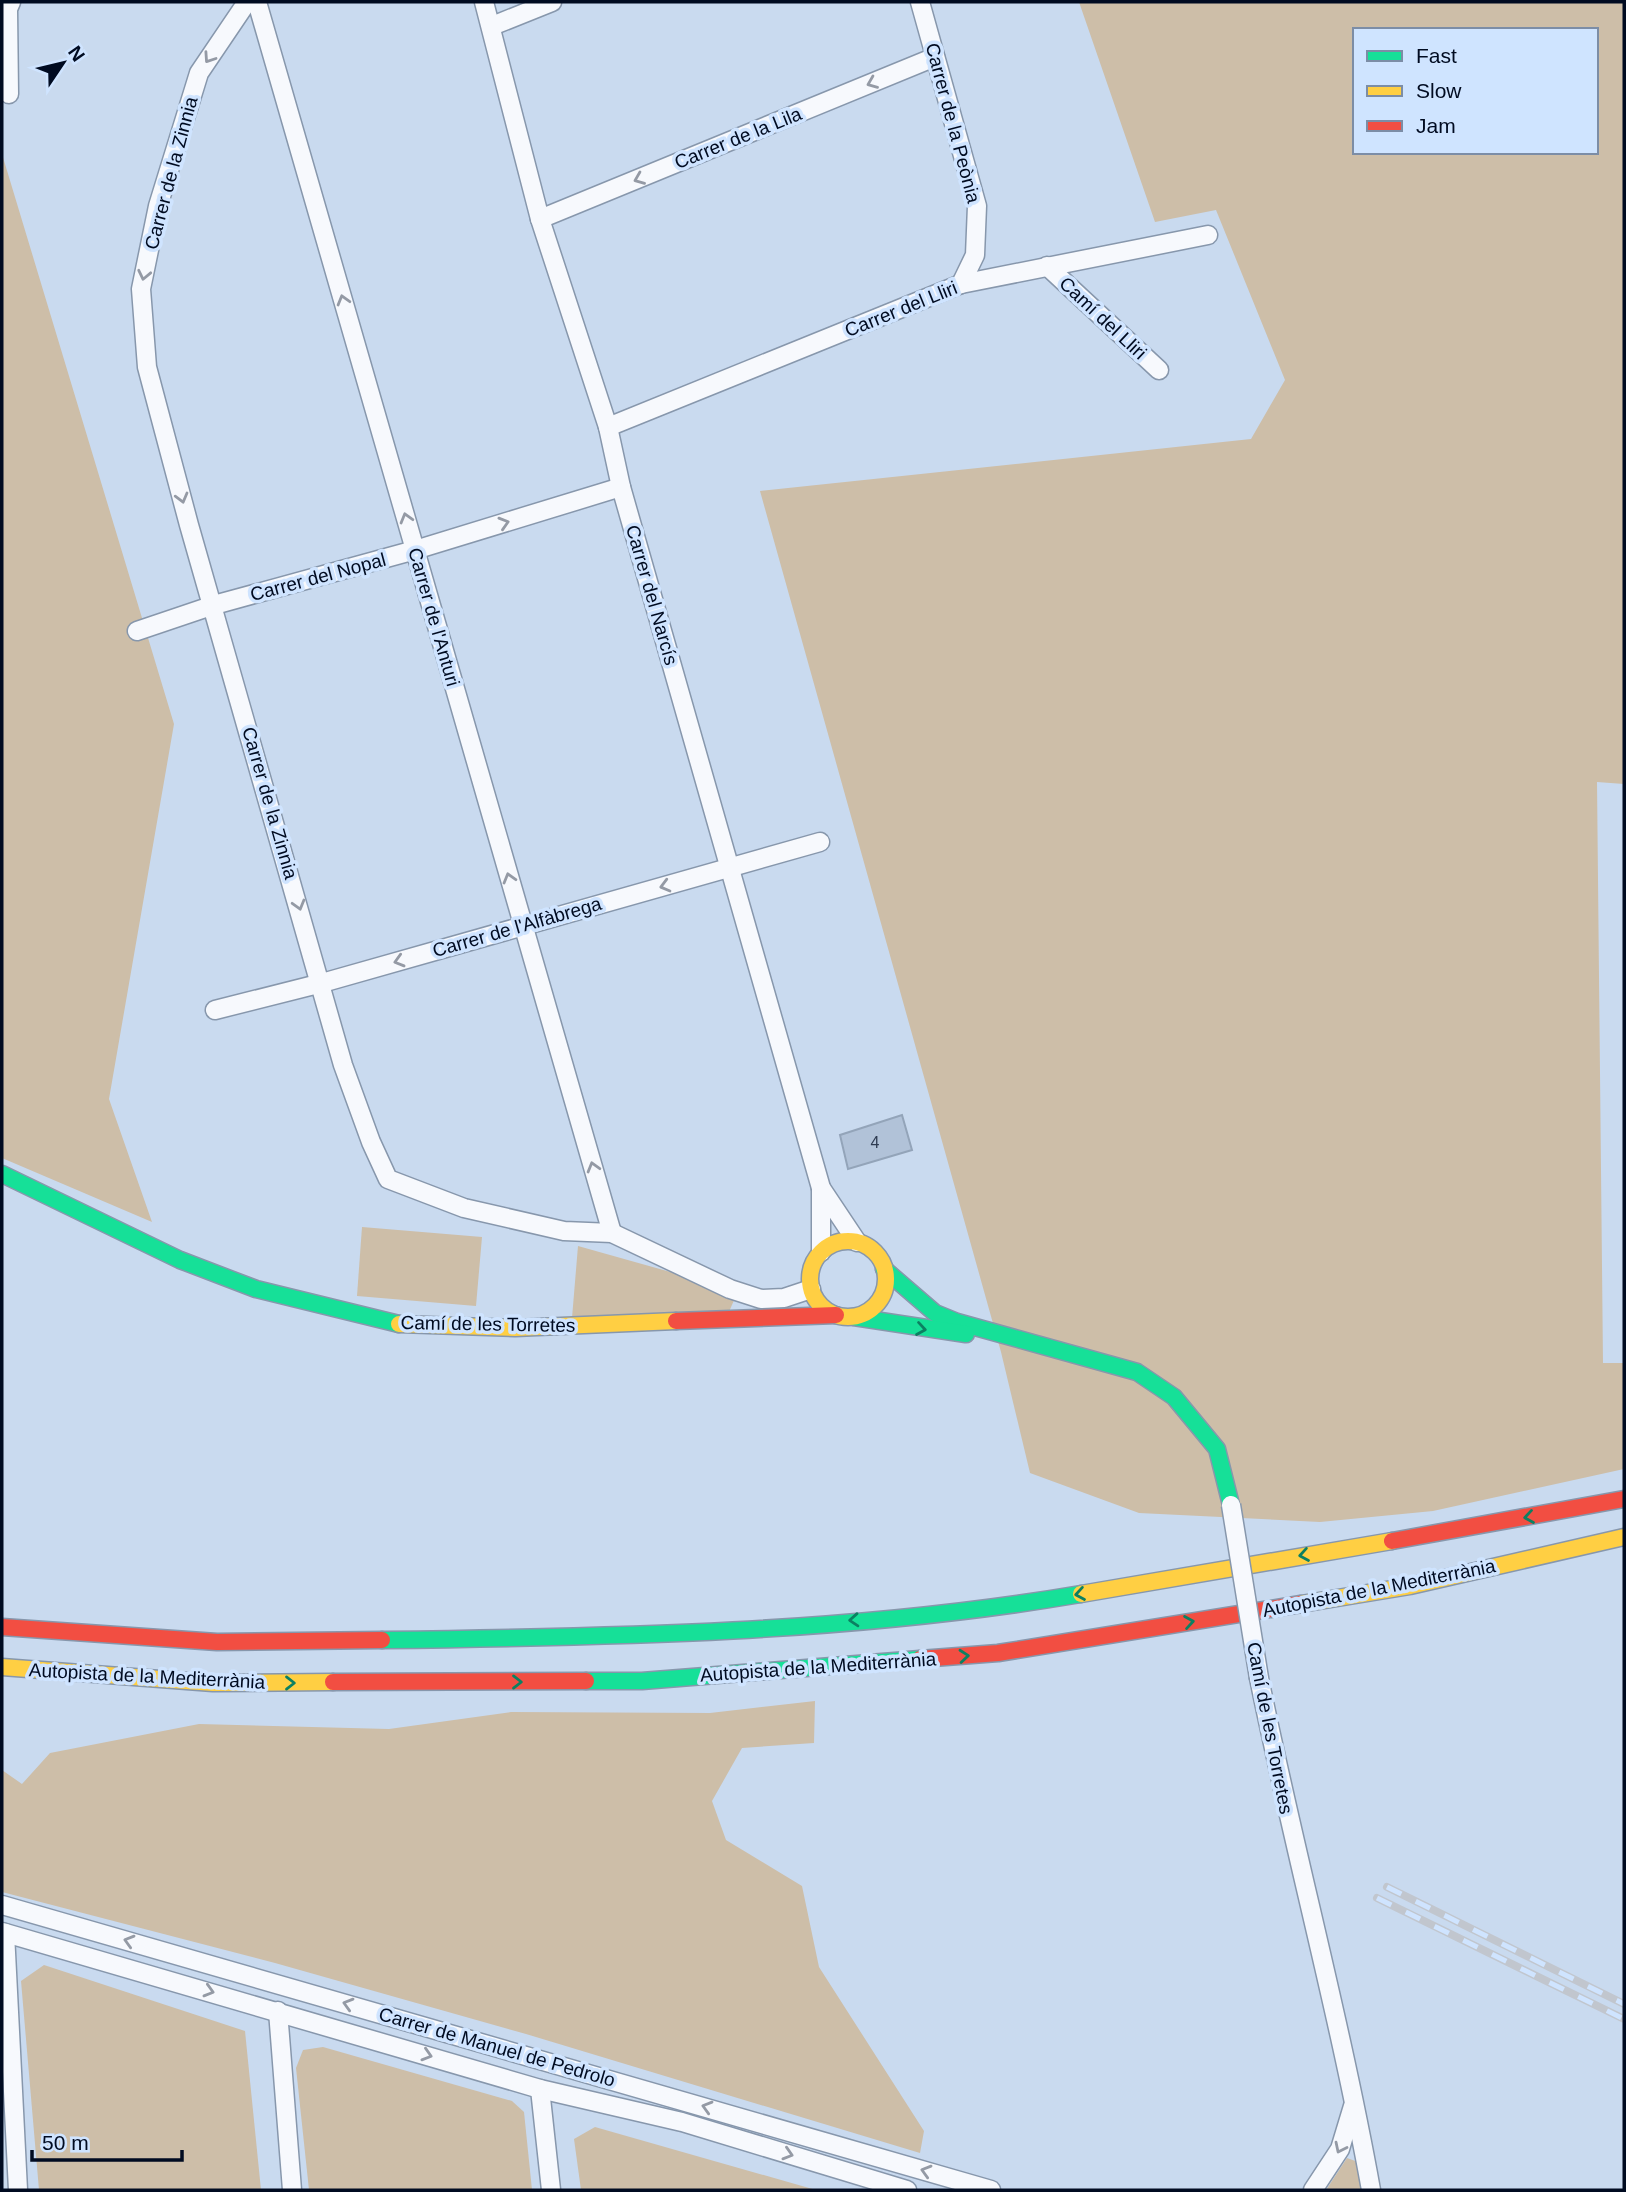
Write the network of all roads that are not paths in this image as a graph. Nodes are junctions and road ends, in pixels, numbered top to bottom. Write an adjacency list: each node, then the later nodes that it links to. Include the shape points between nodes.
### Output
1 (11, 2): 11 (street)
2 (247, 2): 9 (street, Carrer de la Zinnia)
3 (257, 2): 8 (street, Carrer de l'Anturi)
4 (484, 2): 7 (street, Carrer del Narcís)
5 (552, 2): 7 (street)
6 (920, 2): 10 (street, Carrer de la Peònia)
7 (492, 26): 12 (street, Carrer del Narcís)
8 (265, 33): 9 (street, via 251,29); 19 (street, Carrer de l'Anturi, one-way to 8)
9 (225, 34): 20 (street, Carrer de la Zinnia, one-way to 20, via 199,73 158,205 141,289 147,367)
10 (935, 57): 12 (street, Carrer de la Lila, one-way to 12); 15 (street, Carrer de la Peònia, via 977,206 975,255)
11 (9, 94)
12 (540, 219): 17 (street, Carrer del Narcís)
13 (1208, 235): 14 (street, Carrer del Lliri)
14 (1047, 266): 15 (street, Carrer del Lliri); 16 (street, Camí del Lliri)
15 (961, 284): 17 (street, Carrer del Lliri)
16 (1159, 370)
17 (608, 427): 18 (street, Carrer del Narcís)
18 (621, 487): 19 (street, Carrer del Nopal, one-way to 18); 23 (street, Carrer del Narcís)
19 (415, 550): 20 (street, Carrer del Nopal); 24 (street, Carrer de l'Anturi, one-way to 19)
20 (214, 605): 21 (street, Carrer del Nopal); 25 (street, Carrer de la Zinnia, one-way to 25)
21 (137, 631)
22 (820, 842): 23 (street, Carrer de l'Alfàbrega)
23 (730, 868): 24 (street, Carrer de l'Alfàbrega, one-way to 24); 28 (street, Carrer del Narcís)
24 (522, 926): 25 (street, Carrer de l'Alfàbrega, one-way to 25); 29 (street, Carrer de l'Anturi, one-way to 24)
25 (322, 983): 26 (street, Carrer de l'Alfàbrega); 29 (street, Carrer de la Zinnia, via 343,1065 388,1179 464,1208 564,1231)
26 (215, 1010)
27 (2, 1174): 34 (main road, Camí de les Torretes, via 180,1260 256,1289 408,1326 515,1328)
28 (821, 1188): 30 (street, Carrer del Narcís); 31 (street, Carrer del Narcís)
29 (612, 1233): 33 (street, Carrer de la Zinnia, via 761,1299)
30 (858, 1242): 31 (main road, via 844,1241); 32 (main road, via 874,1252)
31 (821, 1252): 33 (main road, via 811,1269)
32 (884, 1269): 35 (main road, via 883,1294 876,1305); 36 (main road, Camí de les Torretes, via 935,1312)
33 (811, 1289): 34 (main road, via 820,1305)
34 (836, 1315): 35 (main road)
35 (854, 1317): 36 (main road, Camí de les Torretes, one-way to 36)
36 (1022, 1340): 38 (main road, Camí de les Torretes, via 1136,1372 1174,1397 1217,1449)
37 (1624, 1499): 40 (main road, Autopista de la Mediterrània, one-way to 40, via 980,1611 630,1637 218,1642)
38 (1231, 1505): 46 (street, Camí de les Torretes, bridge, via 1288,1821)
39 (1624, 1536): 41 (main road, Autopista de la Mediterrània, one-way to 39, via 213,1683 642,1681 986,1654 1410,1586)
40 (2, 1627)
41 (2, 1667)
42 (2, 1905): 51 (street, Carrer de Manuel de Pedrolo, one-way to 42)
43 (3, 1932): 44 (street, Carrer de Manuel de Pedrolo, one-way to 44); 47 (street)
44 (278, 2011): 45 (street, Carrer de Manuel de Pedrolo, one-way to 45); 48 (street)
45 (540, 2089): 49 (street); 50 (street, Carrer de Manuel de Pedrolo, one-way to 50, via 682,2122)
46 (1354, 2100): 52 (street, one-way to 52, via 1340,2149); 53 (street, Camí de les Torretes)
47 (18, 2190)
48 (292, 2190)
49 (551, 2190)
50 (907, 2190)
51 (991, 2190)
52 (1313, 2190)
53 (1371, 2190)

